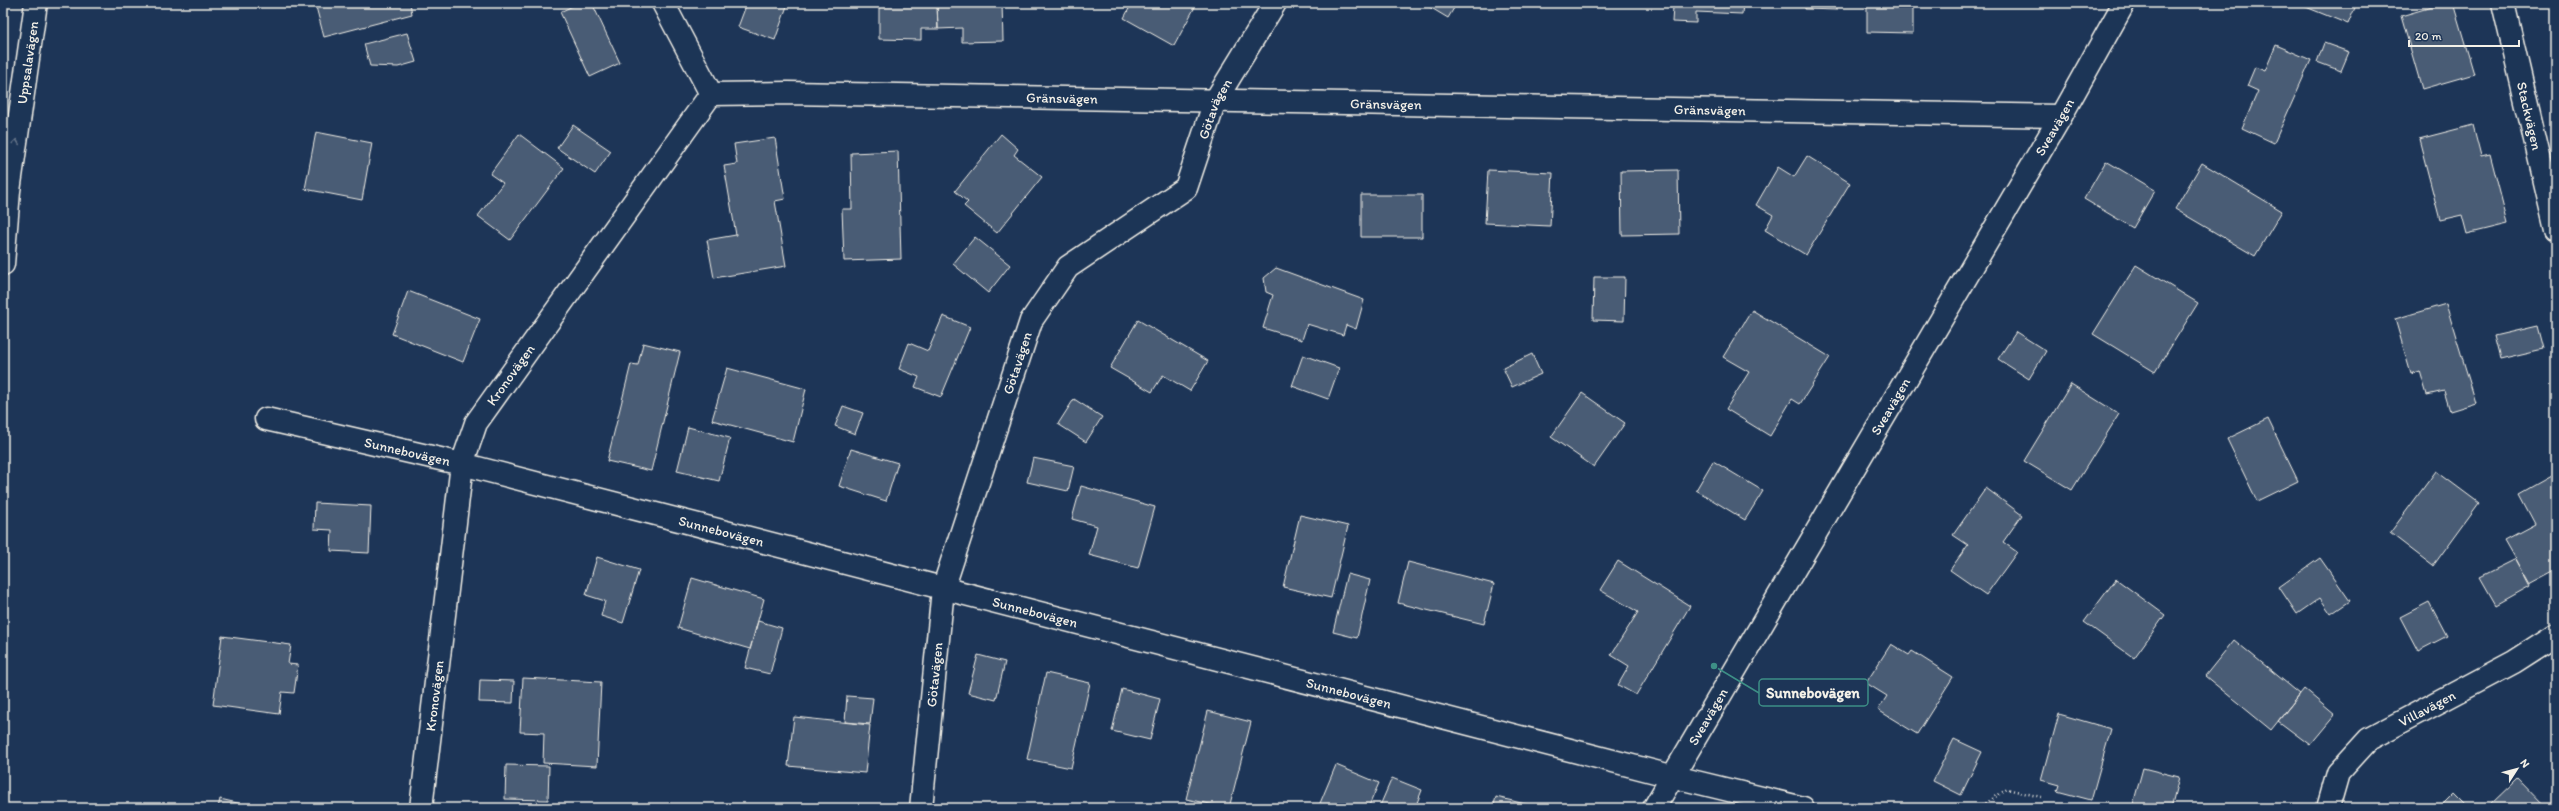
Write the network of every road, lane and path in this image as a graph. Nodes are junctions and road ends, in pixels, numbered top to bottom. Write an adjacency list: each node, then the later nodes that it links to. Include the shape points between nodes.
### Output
1 (36, 3): 10 (main road, Uppsalavägen, one-way to 1, via 9,191)
2 (663, 3): 6 (main road)
3 (1275, 3): 7 (main road, Götavägen)
4 (2124, 3): 8 (main road, Sveavägen)
5 (2503, 3): 9 (main road, Stackvägen)
6 (711, 94): 7 (main road, Gränsvägen, via 796,93); 12 (main road, Kronovägen, via 476,423)
7 (1215, 101): 8 (main road, Gränsvägen); 13 (main road, Götavägen, via 1186,188 1068,267 1031,321)
8 (2061, 116): 15 (main road, Sveavägen)
9 (2556, 229)
10 (3, 264)
11 (266, 419): 12 (main road, Sunnebovägen)
12 (462, 464): 13 (main road, Sunnebovägen); 17 (main road, Kronovägen)
13 (943, 589): 15 (main road, Sunnebovägen); 18 (main road, Götavägen)
14 (2556, 635): 22 (main road, Villavägen, via 2514,662 2369,739 2338,773)
15 (1671, 776): 19 (main road, Sveavägen); 20 (main road, Sunnebovägen)
16 (2041, 797): 21 (path, via 2007,789)
17 (422, 808)
18 (921, 808)
19 (1654, 808)
20 (1803, 808)
21 (1979, 808)
22 (2328, 808)

